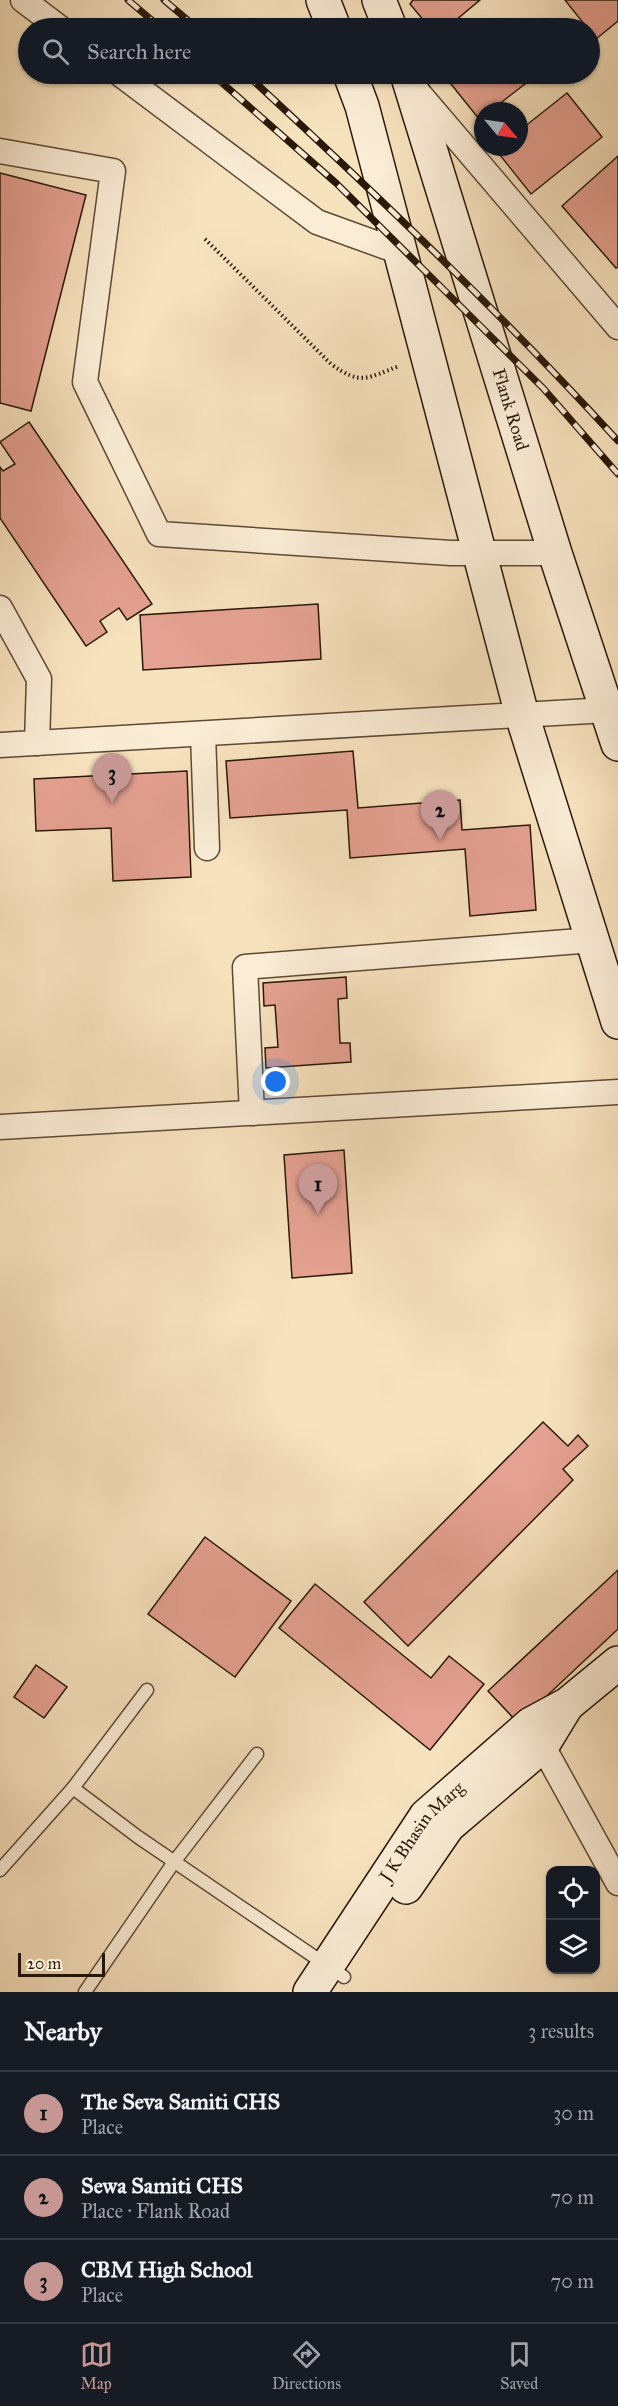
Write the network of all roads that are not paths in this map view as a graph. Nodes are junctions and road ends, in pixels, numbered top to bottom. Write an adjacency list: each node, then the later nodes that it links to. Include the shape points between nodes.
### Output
1 (23, 0): 4 (street)
2 (323, 0): 5 (street)
3 (379, 0): 6 (street)
4 (47, 18)
5 (330, 18)
6 (386, 18)
7 (133, 84): 12 (street, via 317,222)
8 (354, 84): 12 (street)
9 (411, 84): 15 (street, Flank Road)
10 (413, 84): 13 (street)
11 (0, 151): 14 (street, via 113,171 85,382 159,534)
12 (400, 252): 14 (street)
13 (618, 327)
14 (479, 553): 15 (street); 18 (street)
15 (555, 553): 17 (street, Flank Road)
16 (0, 608): 20 (street, via 39,679)
17 (607, 710): 18 (street); 21 (street, Flank Road)
18 (522, 715): 19 (street); 24 (street)
19 (203, 734): 20 (street); 23 (street)
20 (37, 743): 22 (street)
21 (618, 744)
22 (0, 745)
23 (207, 848)
24 (593, 940): 25 (street); 27 (street, via 245,967)
25 (618, 1022)
26 (618, 1092): 27 (street)
27 (252, 1113): 28 (street)
28 (0, 1127)
29 (618, 1663): 31 (street, J K Bhasin Marg)
30 (147, 1690): 33 (lane)
31 (537, 1735): 36 (street); 37 (street, J K Bhasin Marg, via 412,1858)
32 (257, 1754): 34 (lane)
33 (73, 1788): 34 (lane); 35 (lane)
34 (174, 1862): 37 (lane); 38 (lane)
35 (0, 1870)
36 (618, 1883)
37 (328, 1982)
38 (84, 1992)

